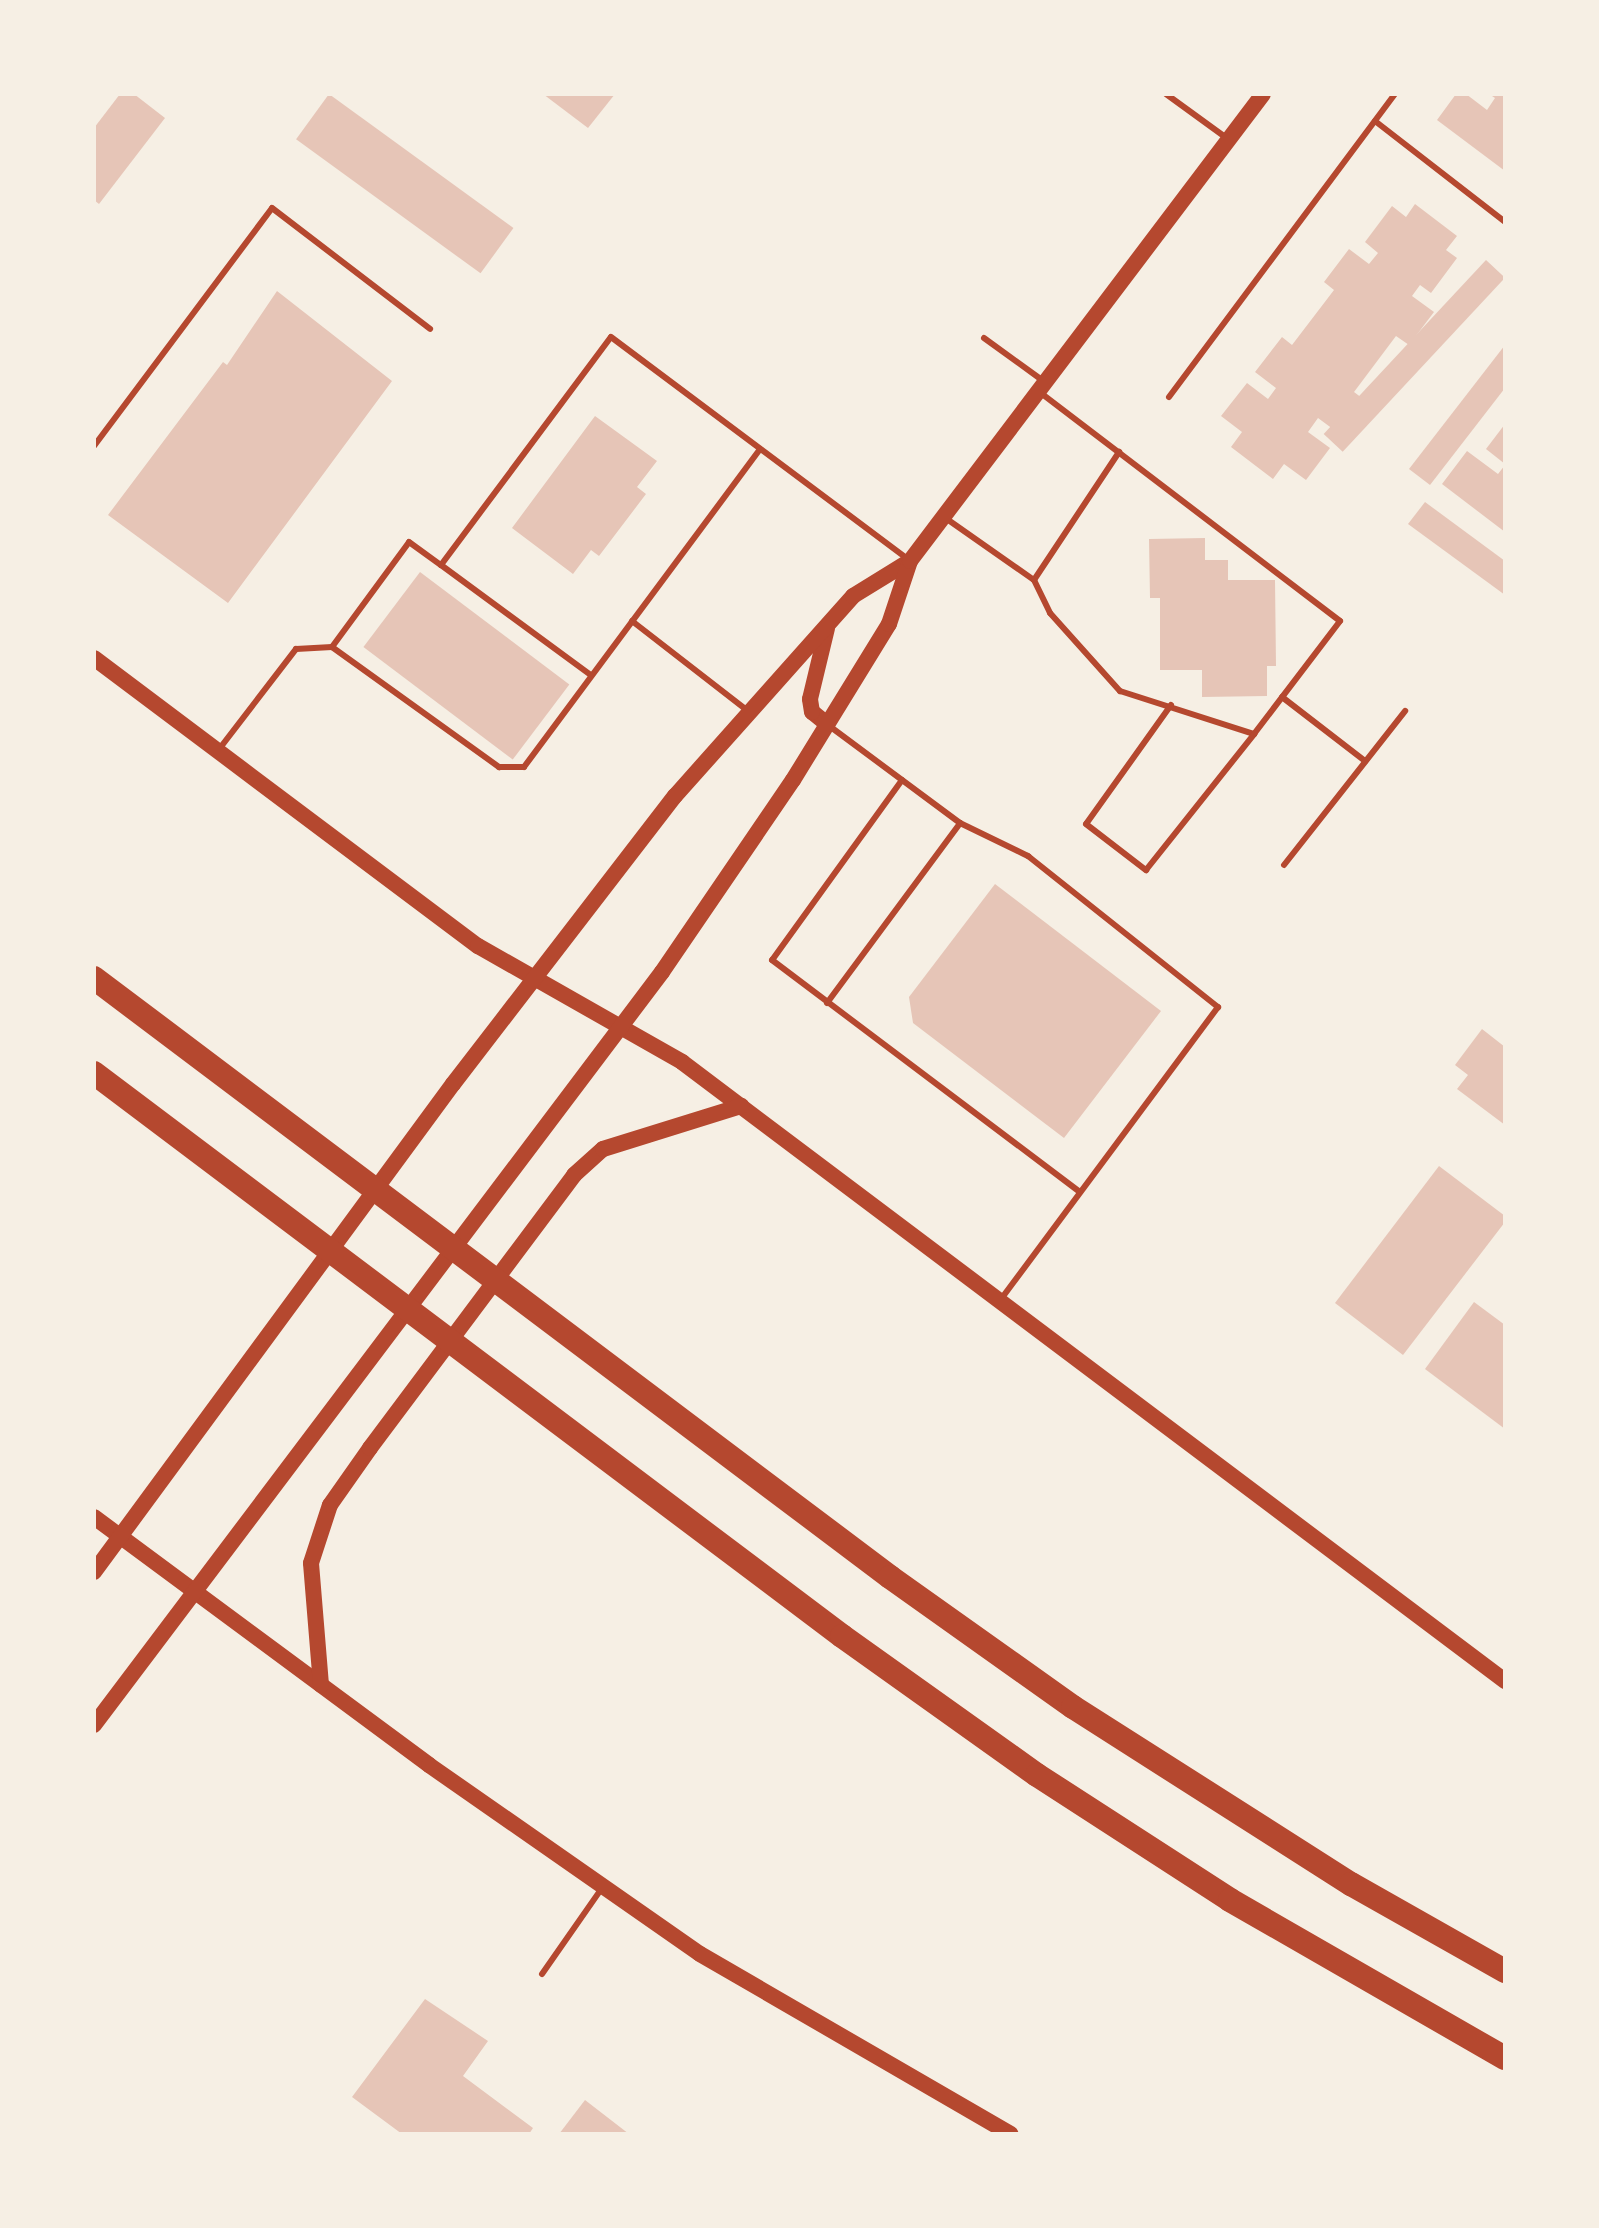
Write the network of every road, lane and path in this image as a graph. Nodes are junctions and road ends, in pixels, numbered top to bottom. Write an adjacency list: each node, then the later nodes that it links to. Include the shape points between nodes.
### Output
1 (1166, 94): 5 (lane)
2 (1263, 94): 5 (main road)
3 (1395, 94): 4 (lane)
4 (1375, 121): 6 (lane); 10 (lane)
5 (1229, 140): 9 (main road)
6 (1505, 222)
7 (430, 329): 11 (lane, via 272,208)
8 (984, 338): 9 (lane)
9 (1042, 387): 13 (lane); 14 (main road)
10 (1169, 397)
11 (94, 446)
12 (760, 449): 15 (lane); 16 (lane, via 611,337); 18 (lane)
13 (1119, 452): 17 (lane); 23 (lane, via 1340,621)
14 (944, 517): 15 (main road); 17 (lane)
15 (910, 561): 19 (main road, via 853,596); 27 (main road, via 889,624)
16 (441, 565): 20 (lane, via 409,542); 22 (lane)
17 (1034, 580): 24 (lane, via 1050,613 1120,691)
18 (632, 621): 22 (lane); 25 (lane)
19 (828, 626): 25 (main road); 27 (main road, via 810,699 812,712)
20 (332, 647): 22 (lane, via 499,767 524,767); 29 (lane, via 296,649)
21 (94, 658): 29 (main road)
22 (591, 675)
23 (1282, 697): 28 (lane); 30 (lane)
24 (1171, 705): 28 (lane); 28 (lane, via 1086,824 1146,870)
25 (748, 711): 35 (main road, via 675,796)
26 (1405, 711): 30 (lane)
27 (827, 724): 31 (lane); 37 (main road, via 707,907)
28 (1254, 734)
29 (218, 751): 35 (main road, via 478,946)
30 (1365, 761): 33 (lane)
31 (902, 780): 32 (lane); 36 (lane, via 772,960)
32 (960, 823): 36 (lane); 40 (lane, via 1028,856 1218,1007)
33 (1284, 865)
34 (94, 978): 50 (highway, via 890,1577 1073,1707 1351,1884)
35 (534, 980): 37 (main road); 43 (main road)
36 (827, 1003): 40 (lane)
37 (620, 1025): 39 (main road); 45 (main road)
38 (94, 1073): 52 (highway, via 842,1636 1037,1775 1243,1908)
39 (741, 1106): 41 (main road); 47 (main road, via 603,1149 574,1175 370,1448 330,1505 311,1563)
40 (1078, 1191): 41 (lane)
41 (1000, 1301): 46 (main road)
42 (94, 1517): 43 (main road)
43 (120, 1536): 44 (main road); 45 (main road)
44 (94, 1572)
45 (197, 1592): 47 (main road); 48 (main road)
46 (1505, 1681)
47 (321, 1685): 49 (main road)
48 (94, 1725)
49 (602, 1888): 51 (lane); 53 (main road, via 794,2013)
50 (1505, 1971)
51 (542, 1974)
52 (1505, 2058)
53 (1011, 2134)

